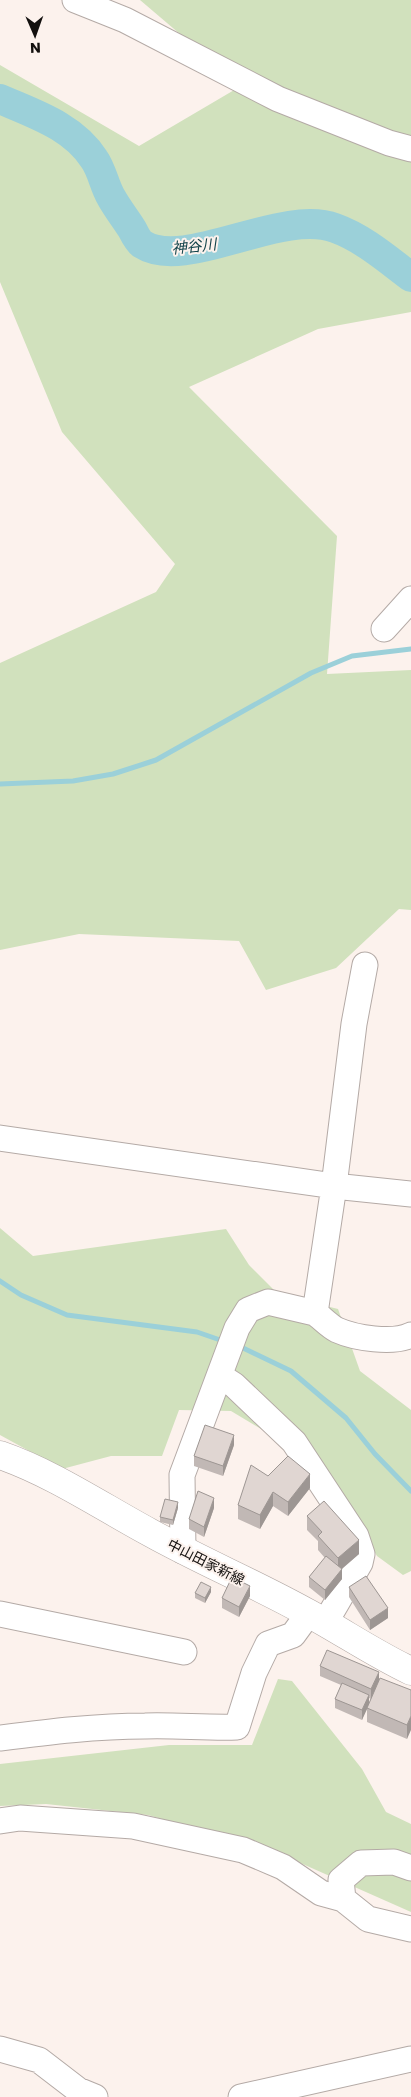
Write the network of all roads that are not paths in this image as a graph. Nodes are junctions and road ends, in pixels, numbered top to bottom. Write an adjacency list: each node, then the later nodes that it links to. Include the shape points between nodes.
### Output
1 (75, 0): 2 (street, via 125,20 278,99)
2 (411, 149)
3 (411, 599): 4 (street)
4 (384, 629)
5 (365, 964): 7 (street, via 354,1024)
6 (0, 1138): 7 (street)
7 (334, 1186): 8 (street); 9 (street)
8 (411, 1194)
9 (315, 1313): 10 (street, via 336,1329 372,1338 391,1340); 11 (street, via 268,1302 248,1310 237,1328)
10 (411, 1335)
11 (220, 1376): 13 (street, via 182,1475); 15 (street, via 234,1385 294,1442 356,1536 362,1554 360,1563)
12 (0, 1455): 13 (main road, 中山田家新線, via 55,1480)
13 (183, 1551): 15 (main road, 中山田家新線)
14 (0, 1614): 16 (street)
15 (317, 1618): 17 (main road, 中山田家新線); 18 (street, via 293,1635 268,1644 254,1673 237,1727 83,1728)
16 (184, 1652)
17 (411, 1671)
18 (0, 1738)
19 (0, 1821): 21 (street, via 20,1818 133,1826 243,1850 283,1867 320,1893)
20 (411, 1868): 21 (street, via 394,1862 361,1863 341,1880)
21 (343, 1899): 22 (street, via 368,1919)
22 (411, 1929)
23 (0, 2048): 25 (street, via 39,2060 78,2090)
24 (411, 2059): 26 (street)
25 (95, 2097)
26 (241, 2097)

